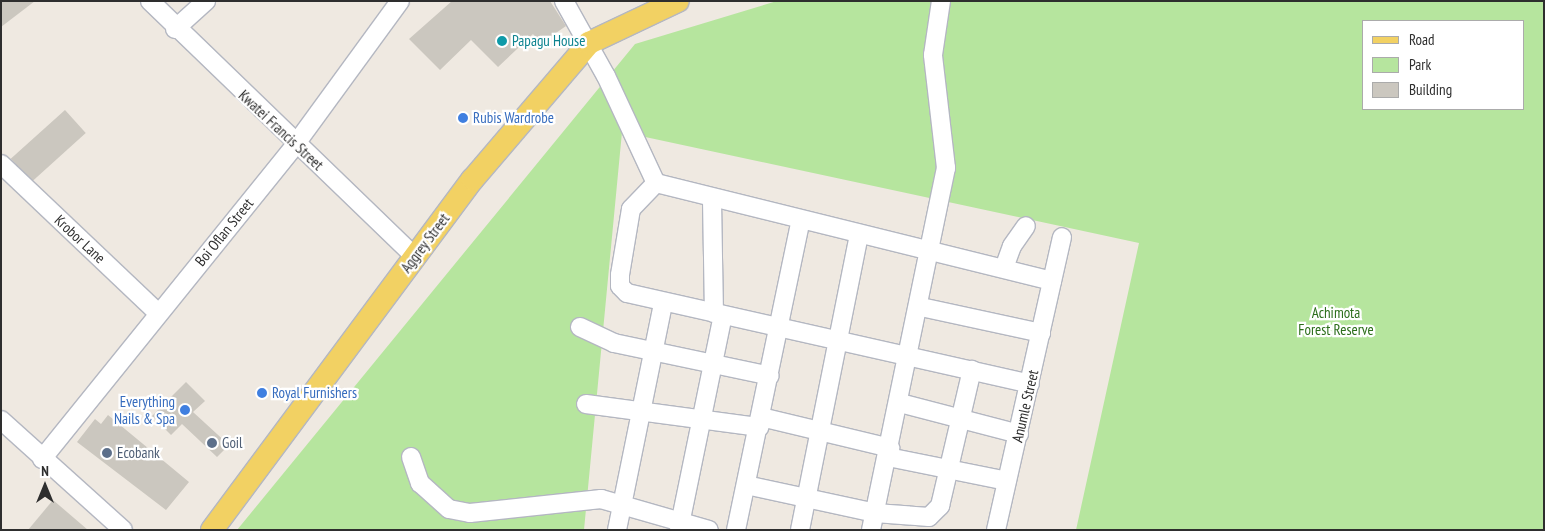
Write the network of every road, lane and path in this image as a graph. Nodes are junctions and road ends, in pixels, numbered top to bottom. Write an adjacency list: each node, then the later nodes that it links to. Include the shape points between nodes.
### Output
1 (150, 1): 7 (street, Kwatei Francis Street)
2 (206, 1): 7 (street)
3 (400, 1): 9 (street, Boi Oflan Street)
4 (564, 1): 8 (street)
5 (678, 1): 8 (main road, Aggrey Street)
6 (941, 1): 17 (street, via 933,55 946,168)
7 (175, 29): 9 (street, Kwatei Francis Street)
8 (589, 43): 11 (street); 18 (main road, Aggrey Street, via 472,179)
9 (295, 145): 18 (street, Kwatei Francis Street); 23 (street, Boi Oflan Street)
10 (1, 164): 23 (street, Krobor Lane)
11 (656, 183): 12 (street); 21 (street, via 631,209 620,286 627,293)
12 (712, 200): 13 (street); 24 (street)
13 (801, 220): 15 (street); 26 (street)
14 (1026, 226): 19 (street, via 1012,246)
15 (859, 234): 17 (street); 28 (street)
16 (1062, 237): 20 (street, Anumle Street)
17 (930, 252): 19 (street); 22 (street)
18 (414, 257): 55 (main road, Aggrey Street)
19 (1004, 268): 20 (street)
20 (1052, 281): 27 (street, Anumle Street)
21 (663, 303): 24 (street); 29 (street)
22 (921, 307): 27 (street); 30 (street)
23 (158, 313): 46 (street, Boi Oflan Street)
24 (718, 314): 26 (street); 31 (street)
25 (580, 327): 29 (street, via 614,343)
26 (782, 328): 28 (street); 33 (street)
27 (1041, 333): 34 (street, Anumle Street)
28 (840, 341): 30 (street); 42 (street)
29 (652, 352): 31 (street); 37 (street)
30 (910, 357): 32 (street); 36 (street)
31 (713, 364): 33 (street); 38 (street)
32 (972, 370): 34 (street); 39 (street)
33 (770, 376): 41 (street)
34 (1030, 384): 43 (street, Anumle Street)
35 (586, 404): 37 (street)
36 (900, 404): 39 (street); 44 (street)
37 (642, 409): 38 (street); 51 (street)
38 (702, 417): 41 (street); 53 (street)
39 (960, 419): 43 (street); 47 (street)
40 (1, 420): 46 (street)
41 (760, 422): 42 (street); 49 (street)
42 (818, 431): 44 (street); 50 (street)
43 (1019, 434): 48 (street, Anumle Street)
44 (889, 453): 47 (street); 52 (street)
45 (411, 457): 51 (street, via 420,483 450,509 470,513 601,499)
46 (42, 459): 54 (street)
47 (949, 471): 48 (street); 52 (street, via 940,506 929,517)
48 (1007, 481): 60 (street, Anumle Street)
49 (746, 485): 50 (street); 58 (street)
50 (804, 498): 52 (street); 59 (street)
51 (623, 504): 53 (street); 56 (street)
52 (873, 522)
53 (680, 525): 57 (street)
54 (123, 530)
55 (212, 530)
56 (618, 530)
57 (709, 530)
58 (736, 530)
59 (800, 530)
60 (996, 530)

